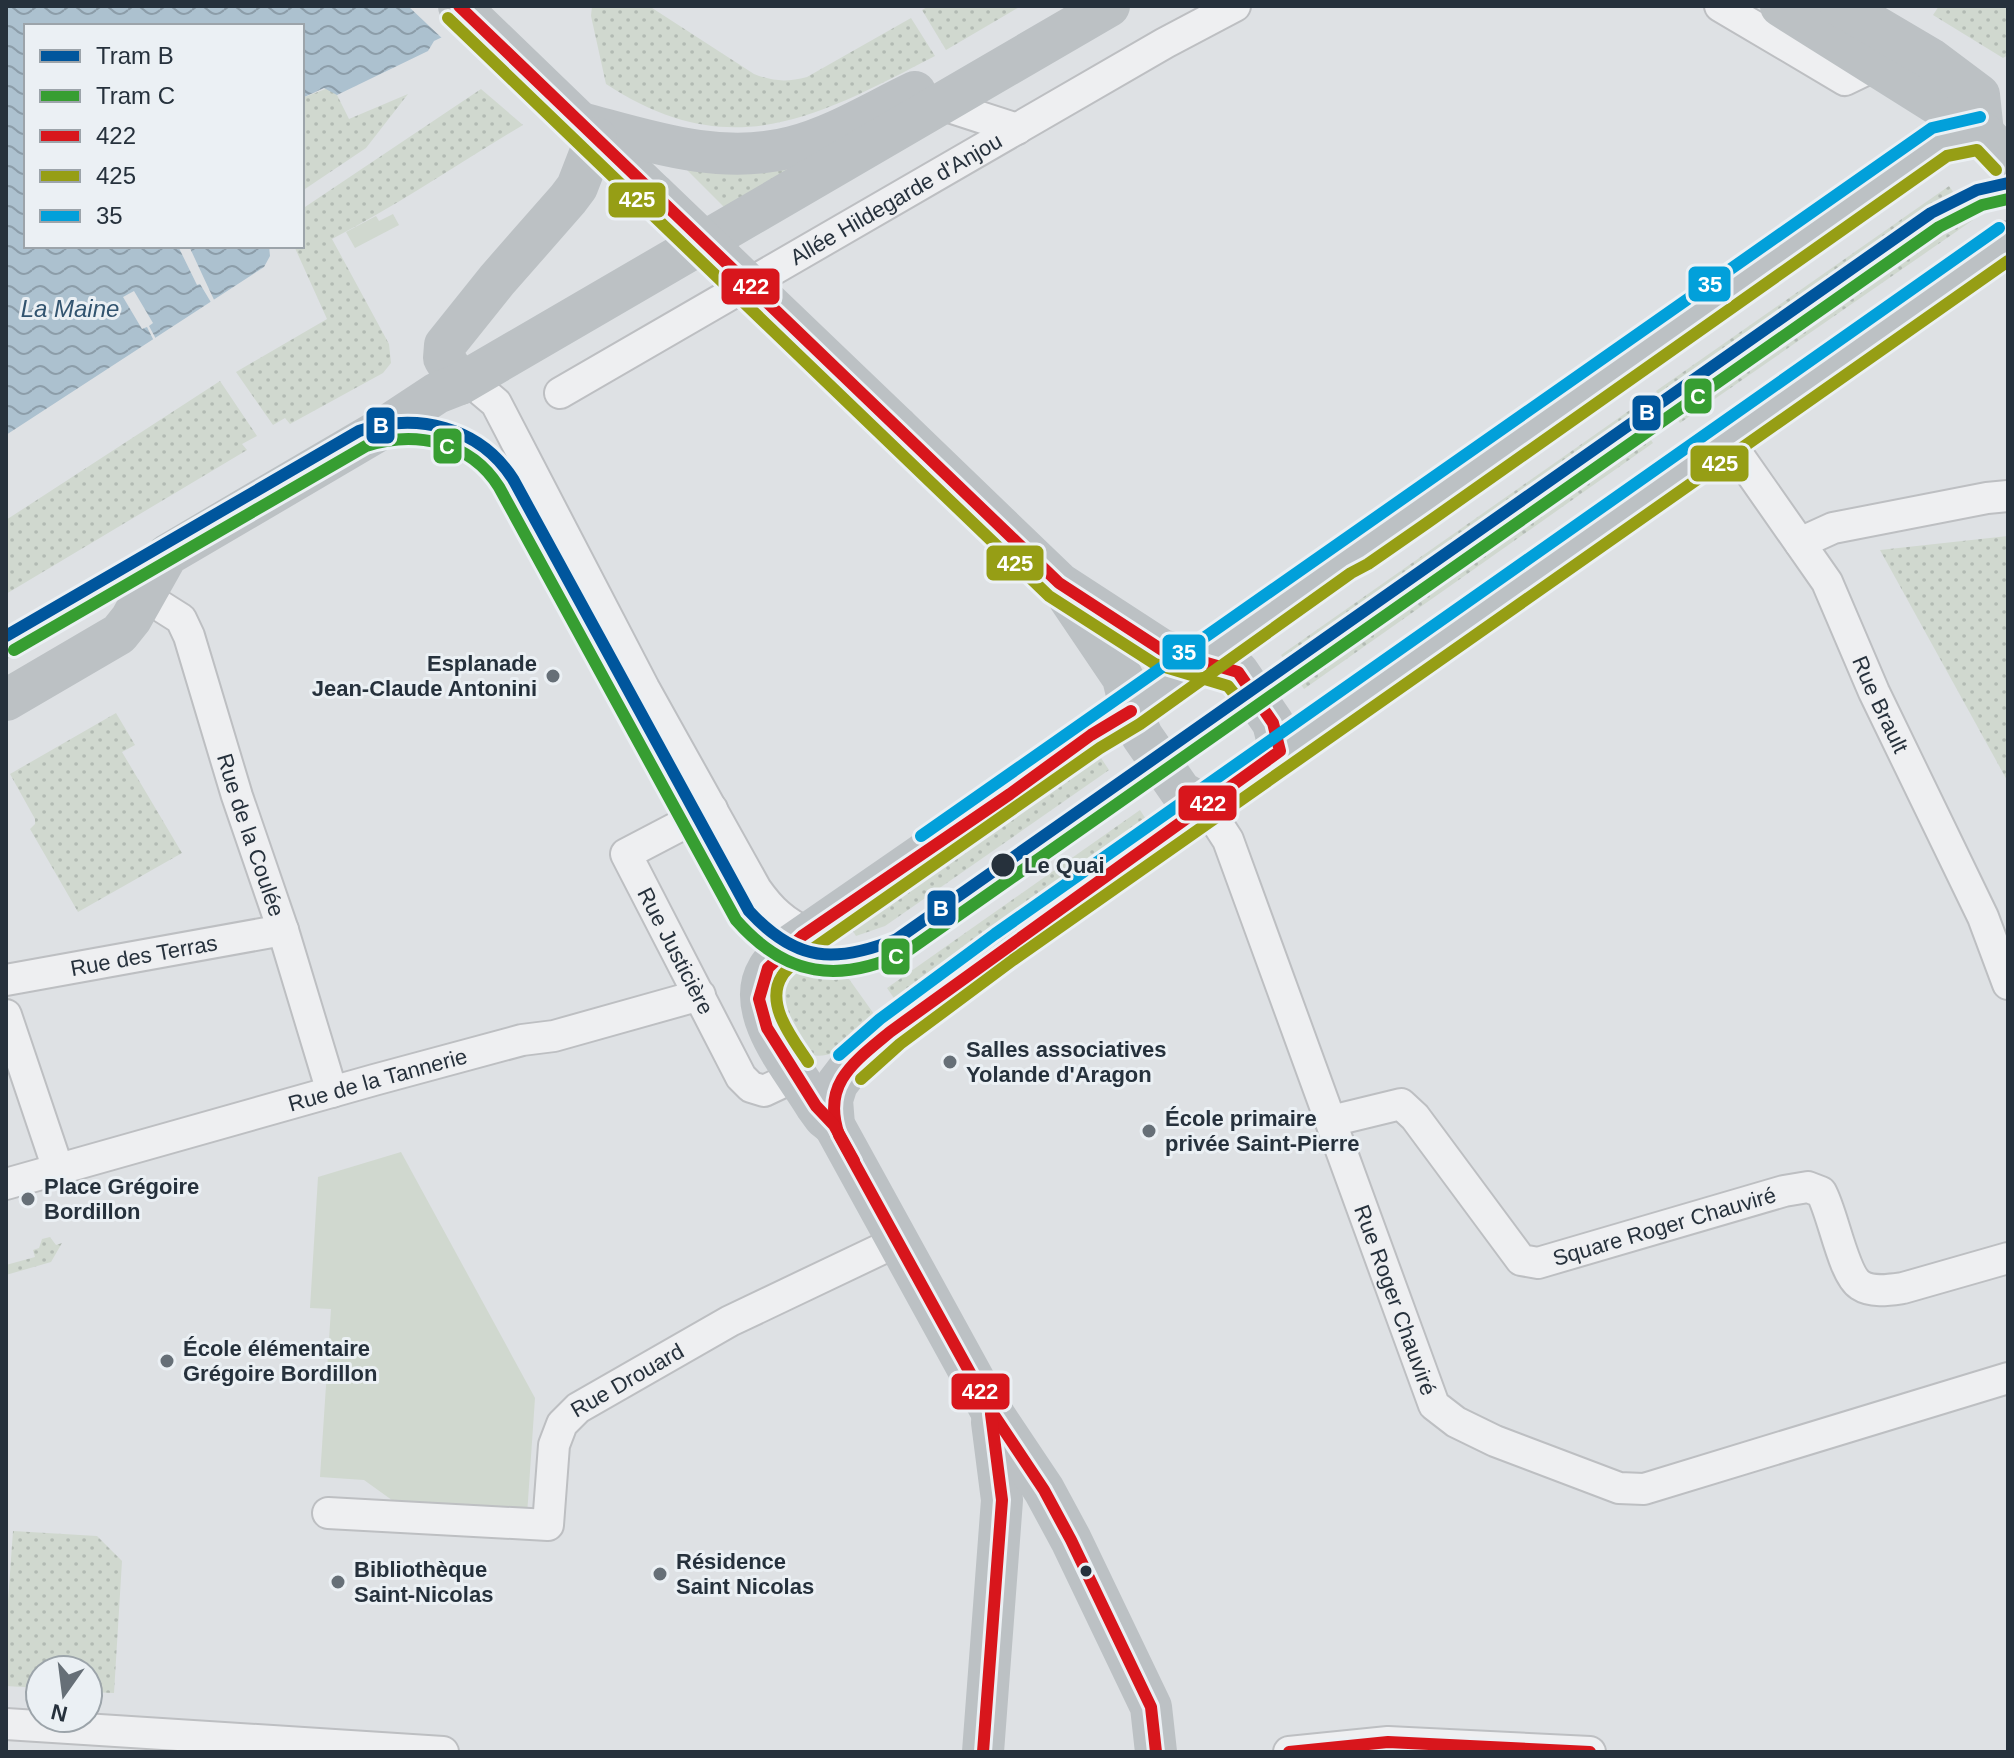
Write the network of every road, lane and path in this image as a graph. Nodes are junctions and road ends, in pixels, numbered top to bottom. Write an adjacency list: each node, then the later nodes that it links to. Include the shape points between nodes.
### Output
1 (459, 6): 10 (street)
2 (1109, 6): 8 (street)
3 (1235, 6): 11 (street, Allée Hildegarde d'Anjou)
4 (1720, 6): 7 (street, via 1845,80)
5 (1781, 6): 7 (street)
6 (1841, 6): 12 (street, via 1931,59 1979,95)
7 (1874, 66): 12 (street)
8 (994, 75): 9 (street); 10 (street, via 958,71 830,133 769,152 696,151)
9 (943, 105): 11 (street); 14 (street)
10 (583, 125): 14 (street, via 577,187 445,345 444,358); 19 (street, bridge)
11 (1017, 129): 15 (street, Allée Hildegarde d'Anjou)
12 (1996, 146): 21 (street, via 1941,141)
13 (2008, 241): 16 (street)
14 (460, 384): 20 (street, via 167,555); 26 (street, via 477,387 496,403)
15 (560, 393)
16 (1727, 439): 18 (street, Rue Brault); 24 (street)
17 (2008, 496): 18 (street, via 1833,528)
18 (1800, 543): 30 (street, Rue Brault, via 1827,582 1983,917)
19 (1059, 583): 21 (street, via 1162,650); 23 (street, via 1123,678)
20 (143, 595): 22 (street, via 119,634); 27 (street, Rue de la Coulée, via 181,619 189,636)
21 (1199, 662): 23 (street); 24 (street, via 1238,672 1273,723)
22 (6, 700)
23 (1131, 711): 25 (street, via 1181,792); 28 (street)
24 (1280, 751): 25 (street)
25 (1206, 806): 33 (street, via 991,957); 36 (street, Rue Roger Chauviré, via 1228,840)
26 (712, 809): 28 (street, via 756,889 776,914); 31 (street, Rue Justicière, via 626,854)
27 (283, 930): 29 (street, Rue des Terras); 35 (street, Rue de la Coulée)
28 (799, 930): 34 (street, via 768,968 759,999 767,1028)
29 (6, 980)
30 (2008, 984)
31 (700, 995): 34 (street, Rue Justicière, via 751,1087 764,1091); 35 (street, Rue de la Tannerie)
32 (6, 1015): 38 (street)
33 (850, 1067): 34 (street); 37 (street, via 832,1100)
34 (796, 1073): 37 (street)
35 (332, 1092): 38 (street, Rue de la Tannerie)
36 (1331, 1121): 41 (street, Square Roger Chauviré, via 1401,1104 1521,1260 1538,1263 1808,1187 1821,1192 1852,1278 1867,1288 1903,1288); 42 (street, Rue Roger Chauviré, via 1434,1405 1475,1433 1563,1468 1619,1488 1644,1489)
37 (834, 1125): 40 (street)
38 (58, 1169): 39 (street)
39 (6, 1184)
40 (898, 1241): 43 (street); 44 (street, Rue Drouard, via 730,1321 578,1408 562,1424 554,1445 548,1525)
41 (2008, 1258)
42 (2008, 1378)
43 (990, 1409): 47 (street, via 1002,1500); 48 (street, via 1071,1540 1151,1707)
44 (328, 1513)
45 (24, 1734): 46 (street)
46 (443, 1752)
47 (983, 1752)
48 (1156, 1752)
49 (1289, 1752): 50 (street, via 1388,1742)
50 (1590, 1752)

